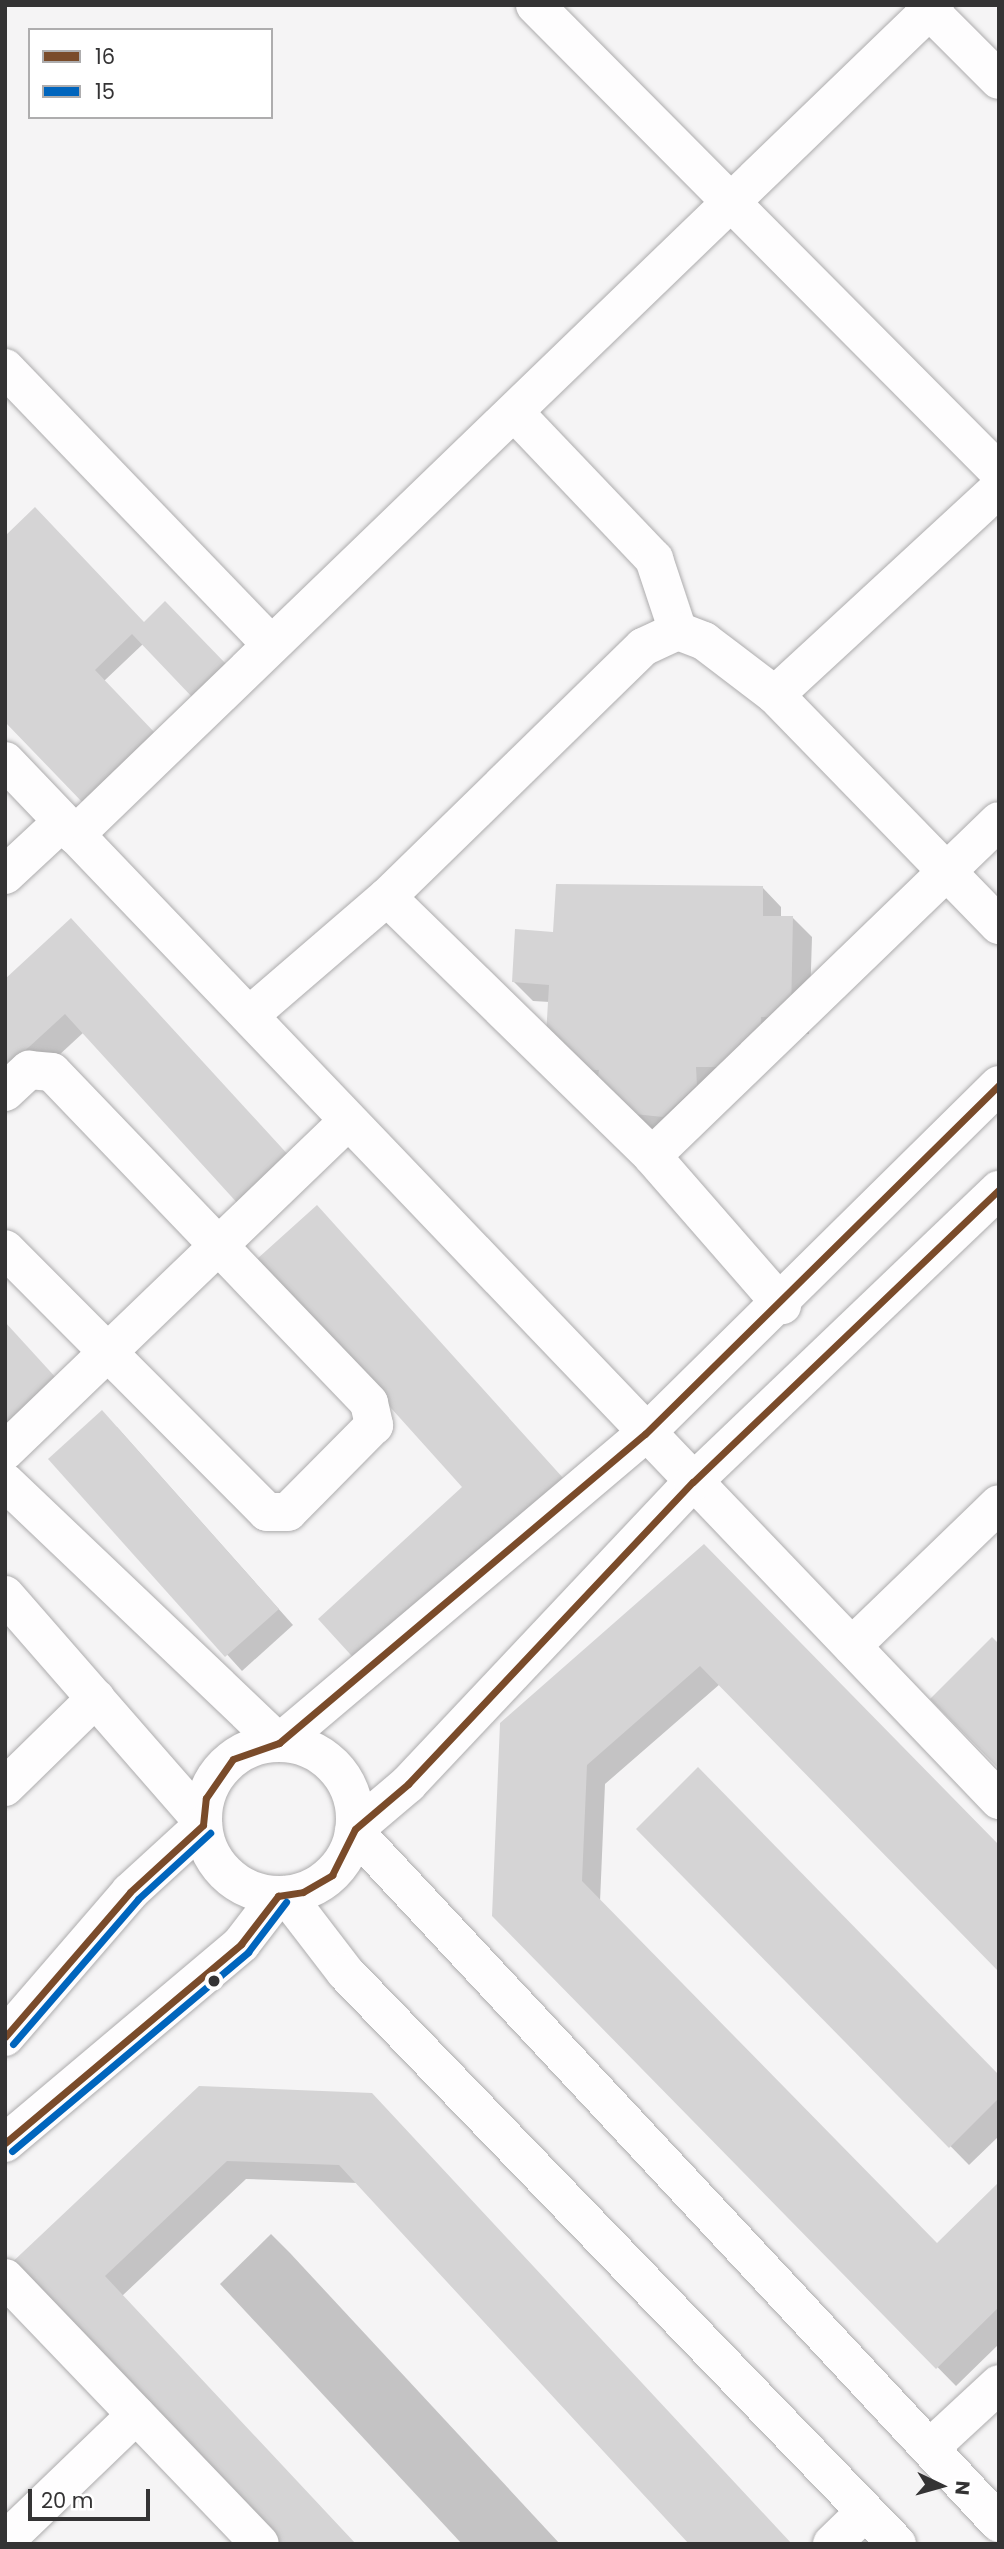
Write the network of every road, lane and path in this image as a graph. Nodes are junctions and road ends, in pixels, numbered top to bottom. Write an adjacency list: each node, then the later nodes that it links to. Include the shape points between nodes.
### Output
1 (535, 5): 4 (street)
2 (930, 7): 3 (street); 4 (street)
3 (999, 80)
4 (725, 201): 6 (street); 7 (street)
5 (5, 368): 10 (street)
6 (515, 413): 9 (street, via 654,559); 10 (street)
7 (999, 472)
8 (999, 488): 11 (street)
9 (678, 631): 11 (street, via 704,641); 17 (street, via 643,647)
10 (271, 644): 14 (street)
11 (775, 695): 15 (street)
12 (5, 761): 14 (street)
13 (999, 821): 15 (street)
14 (68, 829): 16 (street); 19 (street)
15 (949, 868): 18 (street); 23 (street)
16 (5, 875)
17 (387, 897): 19 (street); 23 (street)
18 (999, 925)
19 (251, 1014): 22 (street)
20 (999, 1085): 27 (street)
21 (5, 1092): 25 (street, via 29,1070 52,1072)
22 (348, 1122): 25 (street); 29 (street)
23 (652, 1156): 27 (street)
24 (999, 1190): 32 (street)
25 (218, 1246): 28 (street); 28 (street, via 369,1403 373,1425 288,1512 267,1511)
26 (5, 1249): 28 (street)
27 (782, 1305): 29 (street)
28 (106, 1354): 30 (street)
29 (645, 1434): 32 (street); 37 (street)
30 (5, 1451)
31 (5, 1482): 37 (street)
32 (693, 1482): 35 (street); 41 (street, via 408,1784)
33 (999, 1504): 35 (street)
34 (5, 1595): 36 (street)
35 (852, 1646): 39 (street)
36 (96, 1698): 38 (street); 40 (street)
37 (279, 1743): 40 (street, via 254,1747 216,1776); 41 (street, via 320,1754 337,1768 355,1807)
38 (5, 1787)
39 (999, 1800)
40 (203, 1824): 42 (street, via 215,1861 228,1875 242,1886); 43 (street, via 130,1892)
41 (355, 1830): 42 (street, via 332,1875); 48 (street)
42 (282, 1896): 44 (street, via 241,1944); 49 (street, via 345,1972)
43 (5, 2037)
44 (5, 2143)
45 (5, 2278): 47 (street)
46 (999, 2384): 48 (street)
47 (136, 2414): 51 (street); 52 (street)
48 (930, 2448): 50 (street)
49 (865, 2512): 53 (street); 54 (street)
50 (999, 2523)
51 (5, 2541)
52 (260, 2544)
53 (832, 2544)
54 (897, 2544)

